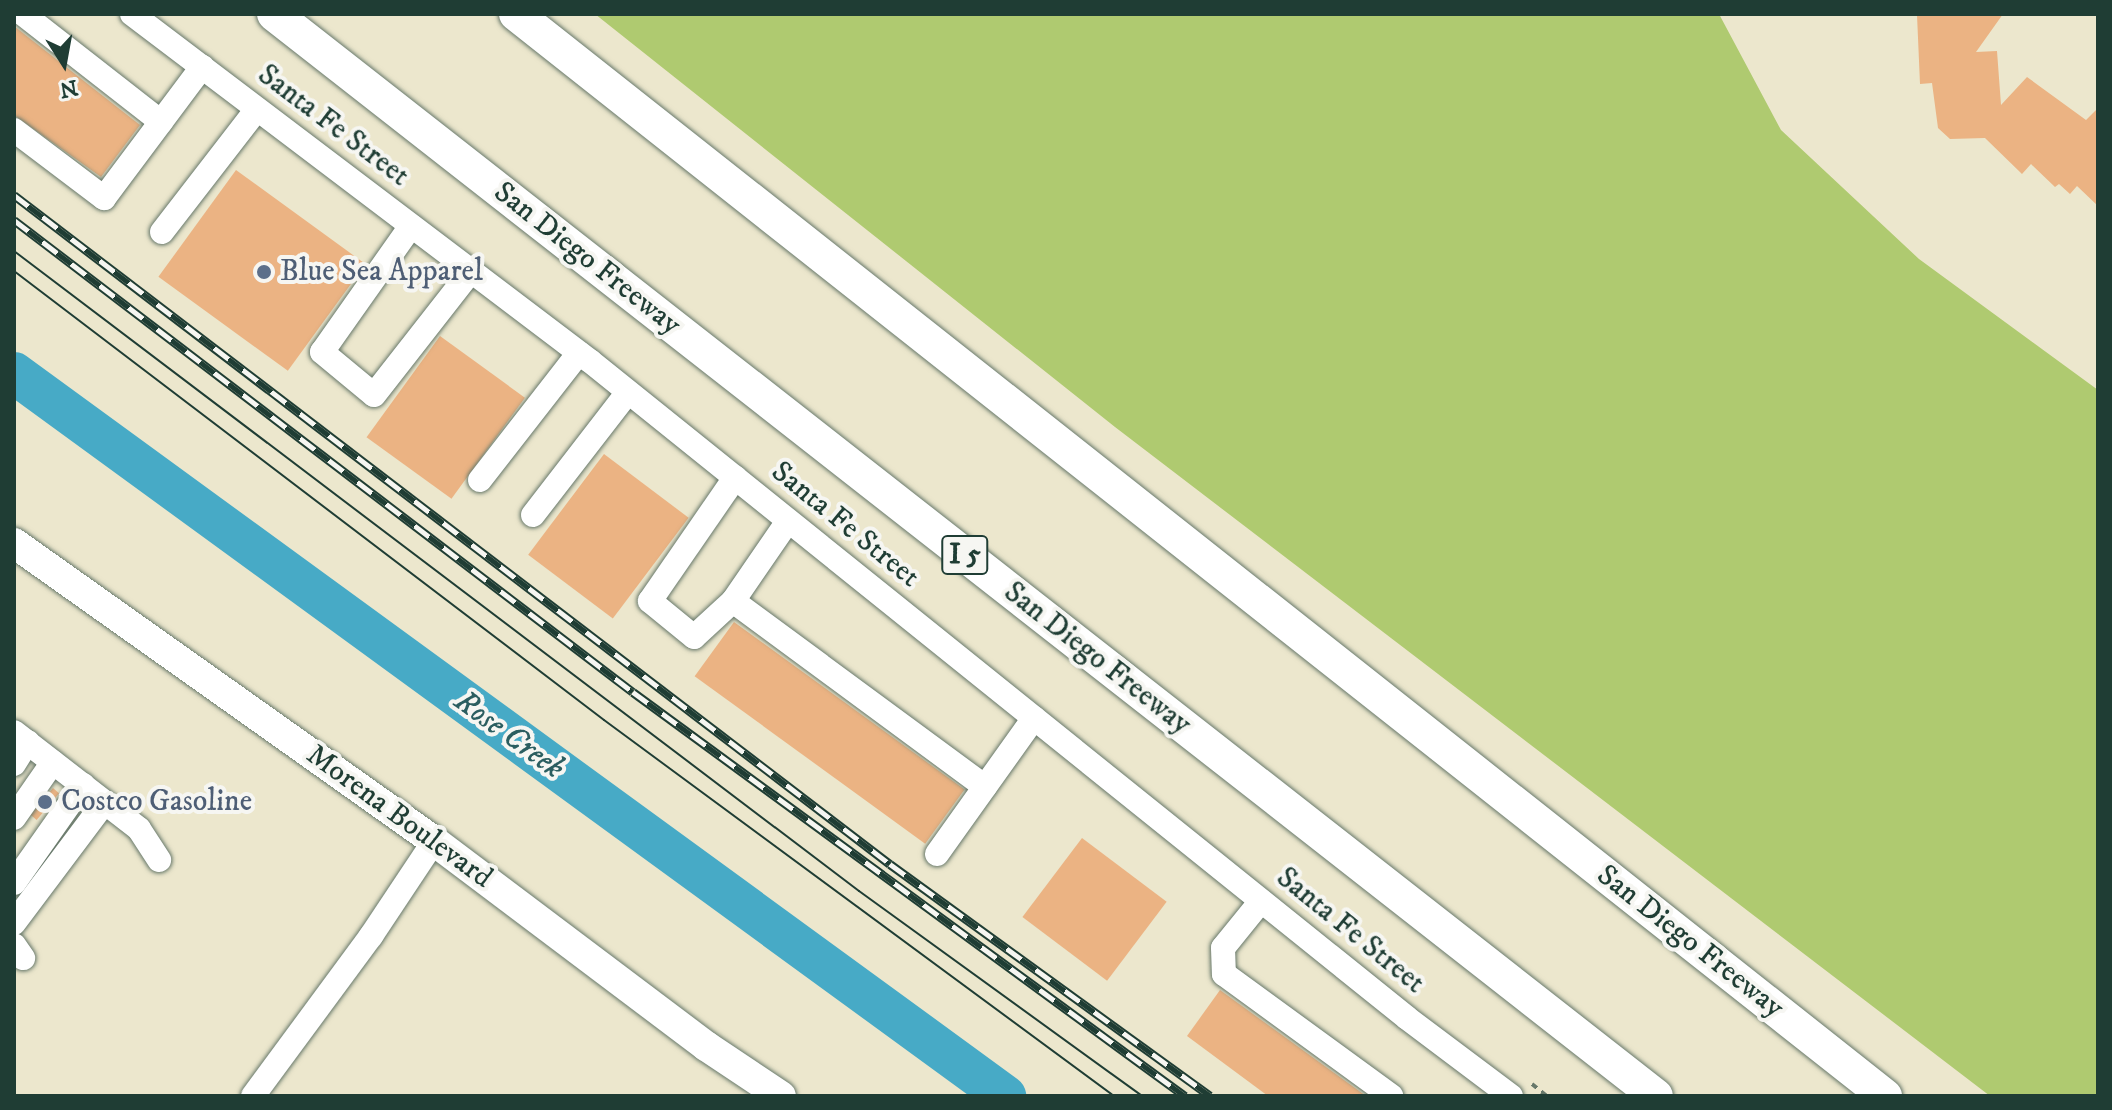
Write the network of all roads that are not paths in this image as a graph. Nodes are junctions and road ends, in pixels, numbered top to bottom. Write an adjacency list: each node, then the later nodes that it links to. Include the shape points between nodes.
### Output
1 (23, 14): 7 (street)
2 (132, 14): 5 (street, Santa Fe Street)
3 (274, 14): 39 (highway, San Diego Freeway / I 5)
4 (516, 14): 40 (highway, San Diego Freeway)
5 (202, 67): 6 (street, Santa Fe Street); 7 (street)
6 (257, 109): 9 (street, Santa Fe Street); 10 (street)
7 (161, 122): 8 (street, via 104,198)
8 (14, 130)
9 (411, 226): 11 (street, Santa Fe Street); 11 (street, via 322,352 374,395)
10 (162, 232)
11 (471, 271): 12 (street, Santa Fe Street)
12 (579, 353): 13 (street, Santa Fe Street); 15 (street)
13 (628, 392): 14 (street, Santa Fe Street); 16 (street)
14 (735, 478): 17 (street, Santa Fe Street); 19 (street, via 650,601 694,637)
15 (480, 480)
16 (533, 515)
17 (788, 521): 19 (street); 20 (street, Santa Fe Street)
18 (14, 543): 28 (main road, Morena Boulevard)
19 (733, 601): 24 (street)
20 (1034, 718): 24 (street); 33 (street, Santa Fe Street)
21 (28, 742): 22 (street); 23 (street); 25 (street); 27 (street)
22 (14, 764)
23 (78, 781): 26 (street); 31 (street); 32 (street)
24 (985, 787): 29 (street)
25 (14, 795)
26 (105, 802): 30 (street, via 139,829); 34 (street)
27 (14, 818)
28 (434, 841): 35 (street); 36 (main road, Morena Boulevard, via 706,1046)
29 (937, 854)
30 (159, 860)
31 (14, 861)
32 (14, 883)
33 (1261, 901): 37 (street, via 1223,948 1224,974); 38 (street, Santa Fe Street)
34 (14, 923)
35 (253, 1096)
36 (781, 1096)
37 (1391, 1096)
38 (1511, 1096)
39 (1656, 1096)
40 (1885, 1096)

